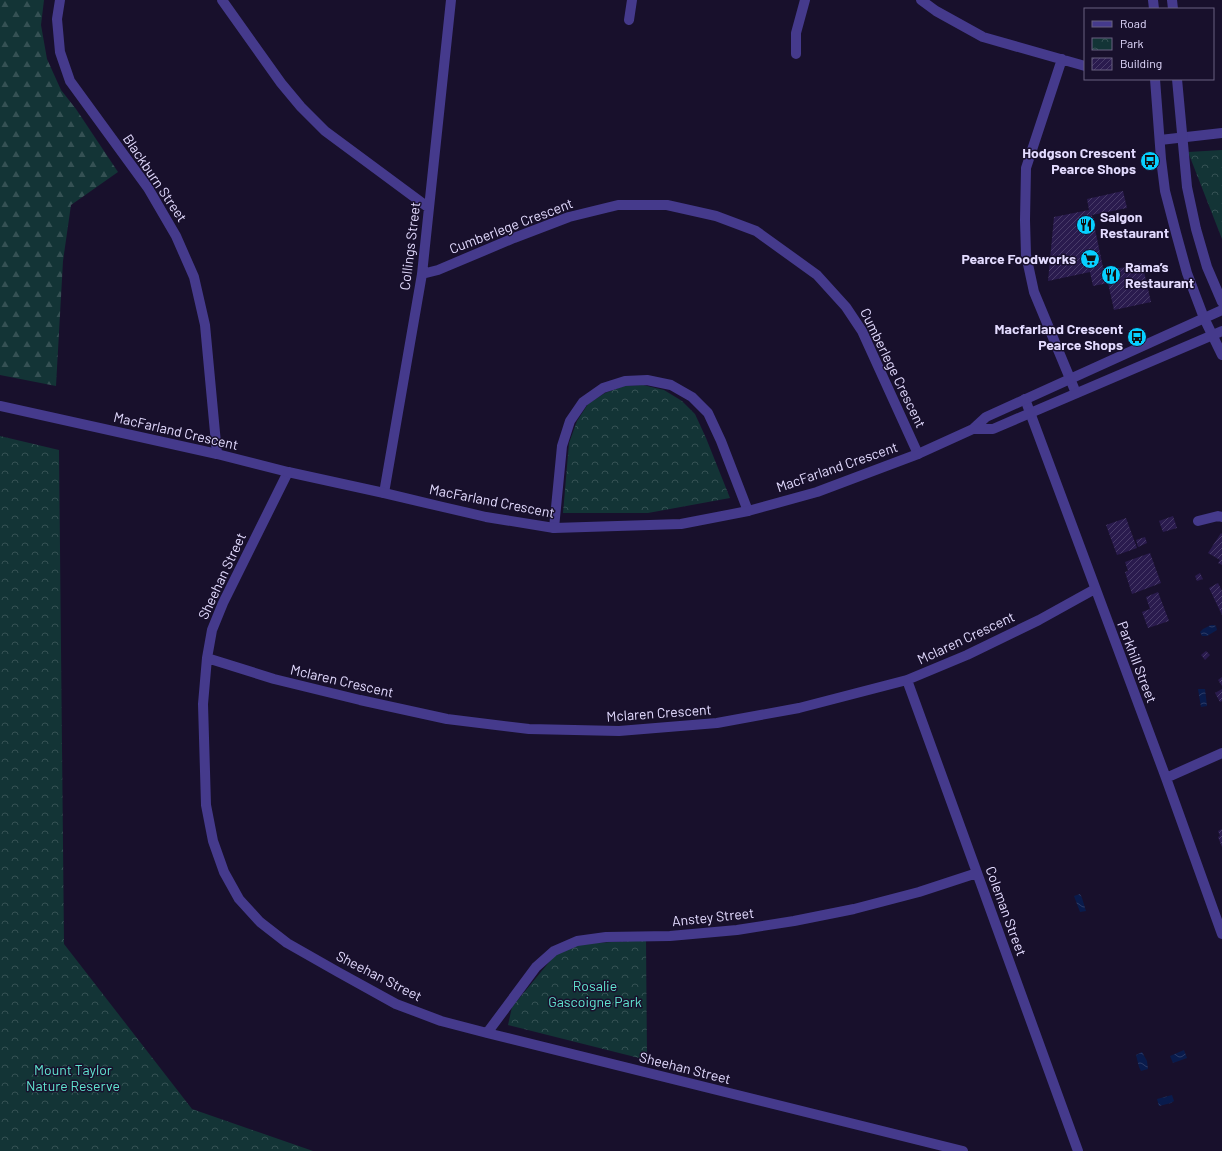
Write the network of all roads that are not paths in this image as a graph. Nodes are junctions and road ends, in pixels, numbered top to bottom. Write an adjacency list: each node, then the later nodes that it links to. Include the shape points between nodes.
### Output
1 (60, 0): 30 (street, Blackburn Street, via 57,19 60,52 70,81 148,188 176,236 194,276 204,325)
2 (222, 0): 16 (street, via 281,83 315,122)
3 (451, 0): 16 (street, Collings Street)
4 (632, 0): 7 (street)
5 (806, 0): 8 (street, via 796,33)
6 (921, 0): 9 (street, via 983,37)
7 (629, 20)
8 (796, 54)
9 (1062, 59): 10 (street); 24 (street, via 1026,168 1025,220 1026,255 1034,292)
10 (1084, 66)
11 (1155, 80): 15 (street)
12 (1177, 80): 14 (street)
13 (1222, 133): 14 (street)
14 (1182, 138): 15 (street); 18 (street, via 1187,187 1196,229 1207,267)
15 (1160, 140): 20 (street, via 1165,191 1187,273)
16 (429, 208): 17 (street, Collings Street)
17 (422, 274): 31 (street, Cumberlege Crescent, via 438,270 569,217 618,205 667,205 716,216 756,231 817,275 846,307 862,331); 33 (street, Collings Street)
18 (1222, 302)
19 (1222, 310): 20 (street, MacFarland Crescent)
20 (1204, 318): 22 (street); 24 (street, MacFarland Crescent)
21 (1222, 331): 22 (street, MacFarland Crescent)
22 (1212, 335): 23 (street); 25 (street, MacFarland Crescent)
23 (1222, 355)
24 (1070, 379): 25 (street); 26 (street, MacFarland Crescent)
25 (1076, 393): 28 (street, MacFarland Crescent)
26 (1025, 399): 28 (street, Parkhill Street); 29 (street, MacFarland Crescent, via 986,417)
27 (0, 406): 30 (street, MacFarland Crescent)
28 (1030, 413): 29 (street, MacFarland Crescent, via 993,429); 38 (street, Parkhill Street)
29 (973, 429): 31 (street, MacFarland Crescent)
30 (217, 454): 32 (street, MacFarland Crescent)
31 (918, 454): 34 (street, MacFarland Crescent, via 817,492)
32 (288, 472): 33 (street, MacFarland Crescent); 39 (street, Sheehan Street, via 223,603 212,630)
33 (384, 493): 37 (street, MacFarland Crescent, via 486,517)
34 (748, 511): 37 (street, MacFarland Crescent, via 681,524); 37 (street, via 708,413 692,398 672,385 647,380 625,381 603,388 583,402 570,421 562,446)
35 (1222, 517): 36 (street)
36 (1198, 521)
37 (554, 528)
38 (1095, 589): 40 (street, Mclaren Crescent, via 967,655); 42 (street, Parkhill Street)
39 (207, 658): 40 (street, Mclaren Crescent, via 274,679 360,700 447,719 529,729 619,731 717,723 799,708); 45 (street, Sheehan Street, via 203,704 206,804 213,841 224,872 239,899 260,922 287,943 396,1004 441,1021)
40 (907, 680): 43 (street, Coleman Street)
41 (1222, 753): 42 (street)
42 (1166, 778): 44 (street, Parkhill Street)
43 (977, 873): 45 (street, Anstey Street, via 920,892 794,921 737,930 576,941 554,951 536,967); 47 (street, Coleman Street)
44 (1222, 934)
45 (487, 1033): 46 (street, Sheehan Street)
46 (963, 1151)
47 (1078, 1151)

